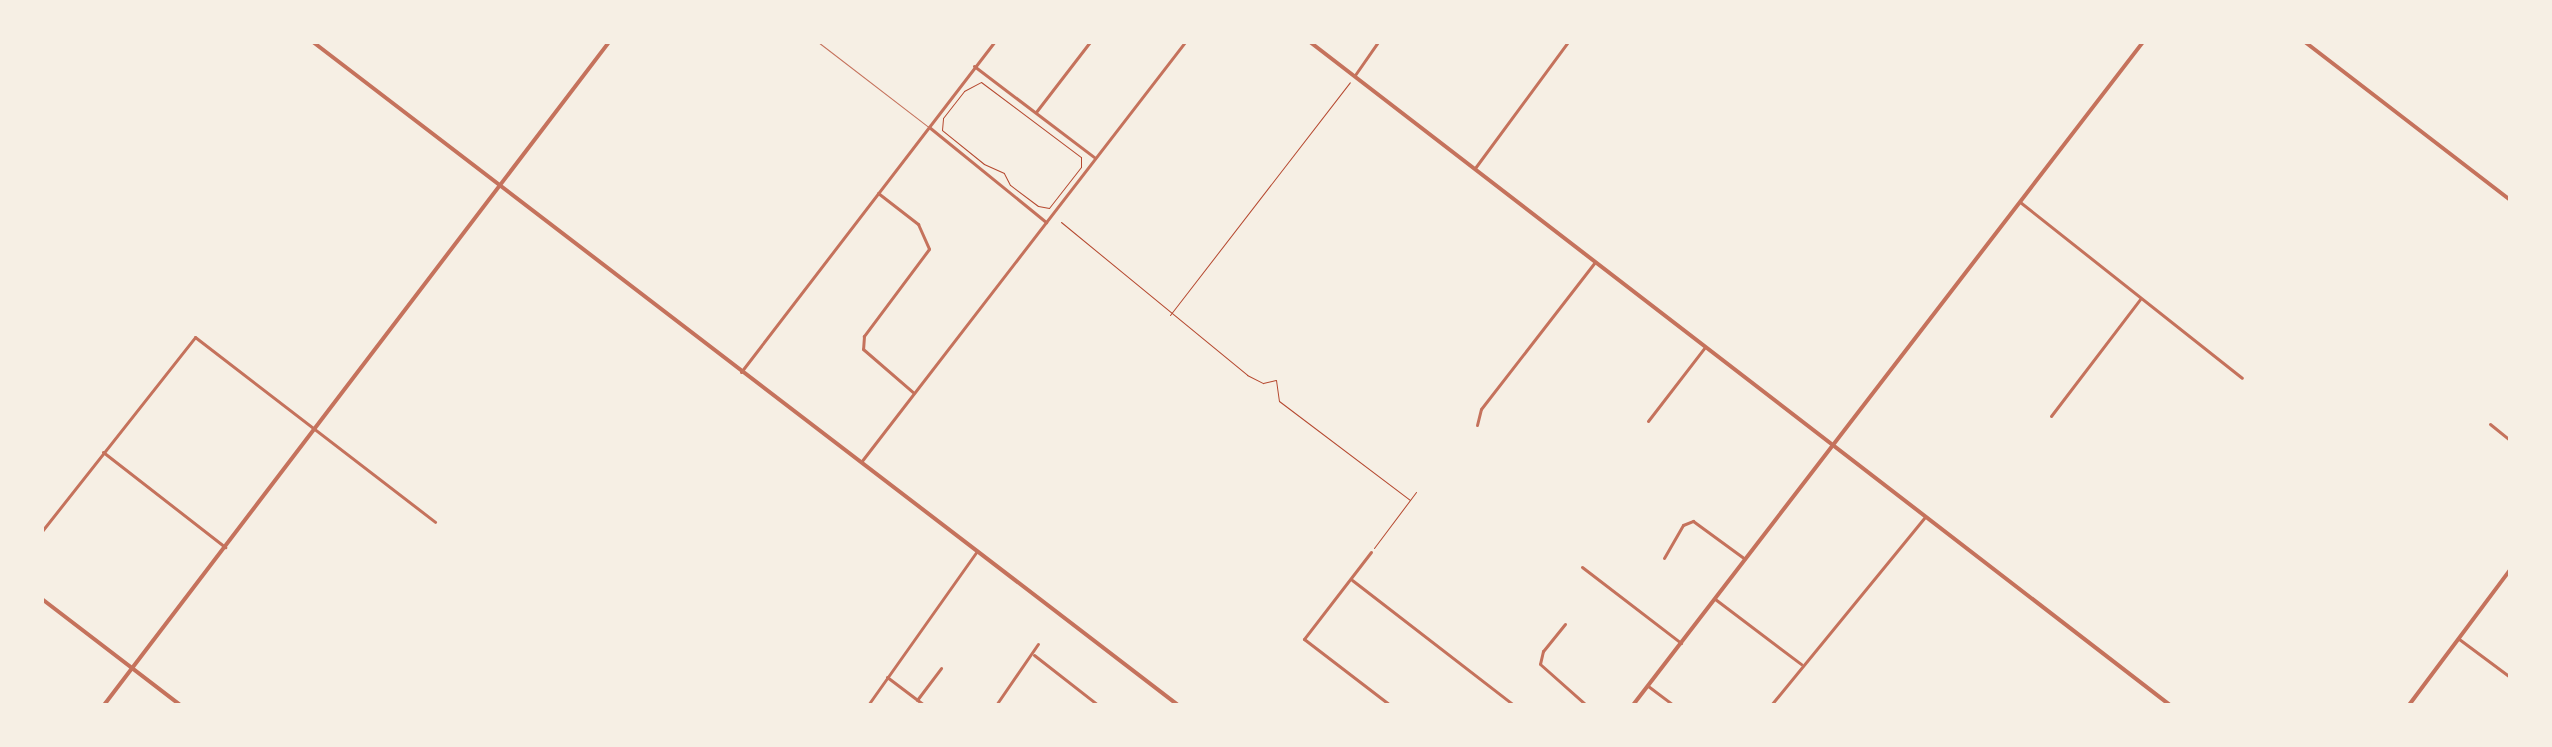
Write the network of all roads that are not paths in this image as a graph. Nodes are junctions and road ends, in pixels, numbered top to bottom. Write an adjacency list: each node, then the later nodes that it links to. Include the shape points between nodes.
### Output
1 (313, 42): 18 (street)
2 (609, 42): 18 (street)
3 (818, 42): 15 (lane)
4 (994, 42): 12 (street)
5 (1090, 42): 14 (street)
6 (1185, 42): 16 (street)
7 (1310, 42): 13 (street)
8 (1378, 42): 13 (street)
9 (1568, 42): 17 (street)
10 (2143, 42): 21 (street)
11 (2305, 42): 20 (street)
12 (974, 66): 14 (street); 15 (street)
13 (1354, 77): 17 (street)
14 (1036, 113): 16 (street)
15 (929, 127): 19 (street); 22 (street)
16 (1095, 158): 22 (street)
17 (1475, 169): 23 (street)
18 (500, 187): 26 (street); 33 (street)
19 (878, 193): 26 (street); 28 (street, via 926,236 929,249 864,336 863,349)
20 (2510, 200)
21 (2020, 202): 24 (street); 35 (street)
22 (1046, 222): 28 (street)
23 (1595, 262): 25 (street); 32 (street, via 1481,409)
24 (2141, 298): 27 (street); 29 (street)
25 (1705, 347): 30 (street); 35 (street)
26 (741, 372): 37 (street)
27 (2242, 378)
28 (914, 393): 37 (street)
29 (2051, 416)
30 (1648, 421)
31 (2490, 424): 34 (street)
32 (1477, 425)
33 (315, 428): 36 (street, via 195,337); 39 (street); 41 (street)
34 (2510, 440)
35 (1832, 445): 38 (street); 45 (street)
36 (103, 452): 40 (street); 41 (street)
37 (861, 462): 42 (street)
38 (1926, 516): 56 (street, via 1865,596 1831,626); 77 (street)
39 (435, 522)
40 (42, 531)
41 (225, 547): 58 (street)
42 (977, 551): 59 (street); 70 (street)
43 (1371, 552): 48 (street)
44 (1664, 558): 45 (street, via 1683,525 1693,521)
45 (1745, 559): 50 (street)
46 (1582, 567): 53 (street)
47 (2510, 570): 52 (street)
48 (1351, 579): 71 (street, via 1304,639); 72 (street)
49 (42, 599): 58 (street)
50 (1715, 599): 53 (street); 56 (street)
51 (1565, 624): 73 (street, via 1541,655 1544,672)
52 (2458, 638): 60 (street); 78 (street)
53 (1681, 643): 61 (street)
54 (1038, 644): 55 (street)
55 (1034, 655): 63 (street); 68 (street)
56 (1802, 664): 76 (street)
57 (941, 668): 62 (street)
58 (132, 669): 64 (street); 65 (street)
59 (887, 677): 62 (street); 66 (street)
60 (2510, 677)
61 (1648, 686): 74 (street); 75 (street)
62 (917, 700): 67 (street)
63 (1091, 703): 69 (street)
64 (104, 705)
65 (180, 705)
66 (868, 705)
67 (924, 705)
68 (996, 705)
69 (1098, 705)
70 (1178, 705)
71 (1390, 705)
72 (1514, 705)
73 (1586, 705)
74 (1633, 705)
75 (1673, 705)
76 (1771, 705)
77 (2170, 705)
78 (2409, 705)

